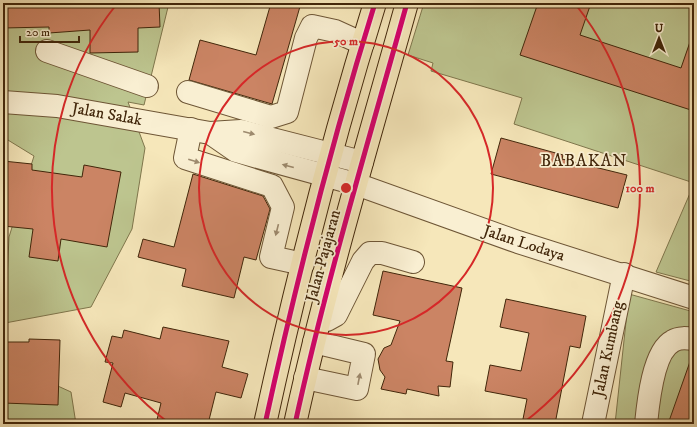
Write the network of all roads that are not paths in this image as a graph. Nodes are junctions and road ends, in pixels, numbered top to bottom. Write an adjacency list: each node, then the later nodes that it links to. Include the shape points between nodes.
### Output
1 (375, 3): 3 (highway, Jalan Pajajaran)
2 (407, 3): 10 (highway, Jalan Pajajaran)
3 (363, 43): 6 (street, via 335,31 312,26 306,38 287,112 279,115 271,116); 9 (highway, Jalan Pajajaran)
4 (47, 51): 5 (street)
5 (146, 86)
6 (188, 92)
7 (3, 102): 8 (street, Jalan Salak, via 58,106)
8 (200, 131): 9 (street, Jalan Salak, one-way to 9, via 241,131); 11 (street, Jalan Salak, one-way to 8, via 236,151); 14 (street, one-way to 14, via 184,158 272,186 283,207 271,257)
9 (332, 153): 10 (street, Jalan Salak); 11 (highway, Jalan Pajajaran)
10 (362, 162): 12 (highway, Jalan Pajajaran)
11 (326, 176): 12 (street, Jalan Salak); 14 (highway, Jalan Pajajaran)
12 (356, 184): 15 (street, Jalan Lodaya, via 518,242); 17 (highway, Jalan Pajajaran)
13 (413, 262): 17 (street, via 382,253 370,253 363,261 336,315 327,320)
14 (303, 264): 21 (highway, Jalan Pajajaran)
15 (624, 274): 16 (street, Jalan Lodaya); 23 (street, Jalan Kumbang)
16 (694, 298)
17 (320, 320): 19 (highway, Jalan Pajajaran)
18 (694, 339): 24 (street, via 672,341 662,351 648,400)
19 (314, 342): 20 (highway, Jalan Pajajaran); 20 (street, one-way to 19, via 357,389 364,354)
20 (305, 378): 22 (highway, Jalan Pajajaran)
21 (265, 424)
22 (295, 424)
23 (593, 424)
24 (646, 424)

